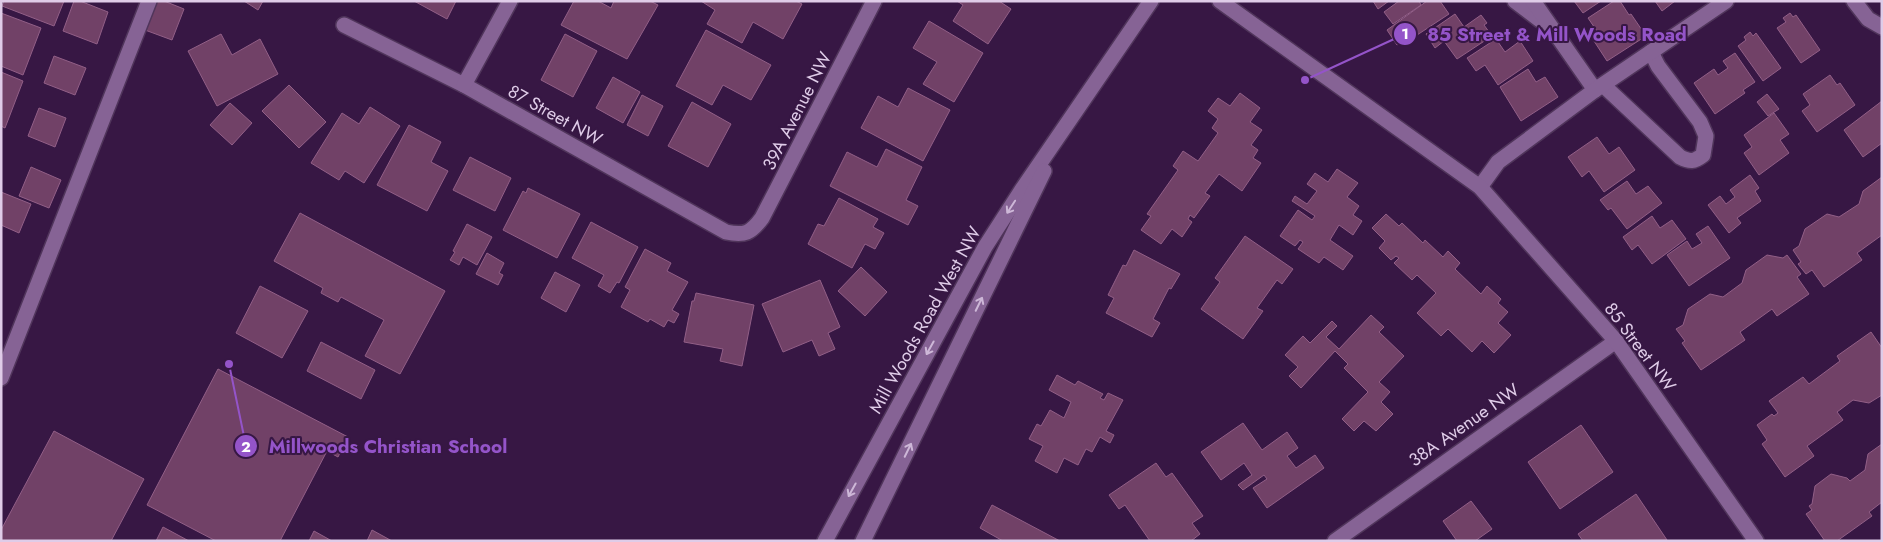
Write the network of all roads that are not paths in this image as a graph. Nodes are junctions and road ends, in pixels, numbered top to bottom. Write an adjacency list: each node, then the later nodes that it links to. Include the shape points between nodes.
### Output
1 (149, 1): 20 (street)
2 (510, 1): 14 (street)
3 (874, 1): 18 (street, 39A Avenue NW, via 762,218)
4 (1151, 1): 16 (street, Mill Woods Road West NW)
5 (1220, 1): 17 (street, 85 Street NW)
6 (1515, 1): 12 (street)
7 (1533, 1): 12 (street)
8 (1726, 1): 13 (street)
9 (1854, 1): 11 (street, via 1868,19)
10 (344, 25): 14 (street, 87 Street NW)
11 (1882, 27)
12 (1555, 32): 15 (street)
13 (1651, 52): 15 (street); 15 (street, via 1673,88 1700,122 1706,136 1703,156 1695,161 1680,157)
14 (464, 85): 18 (street, 87 Street NW, via 726,232)
15 (1599, 87): 17 (street, via 1498,162)
16 (1068, 123): 21 (street, Mill Woods Road West NW, one-way to 21, via 985,247); 22 (street, Mill Woods Road West NW, one-way to 16)
17 (1480, 187): 19 (street, 85 Street NW)
18 (747, 233)
19 (1616, 341): 23 (street, 38A Avenue NW); 24 (street, 85 Street NW)
20 (1, 378)
21 (825, 541)
22 (863, 541)
23 (1335, 541)
24 (1756, 541)

